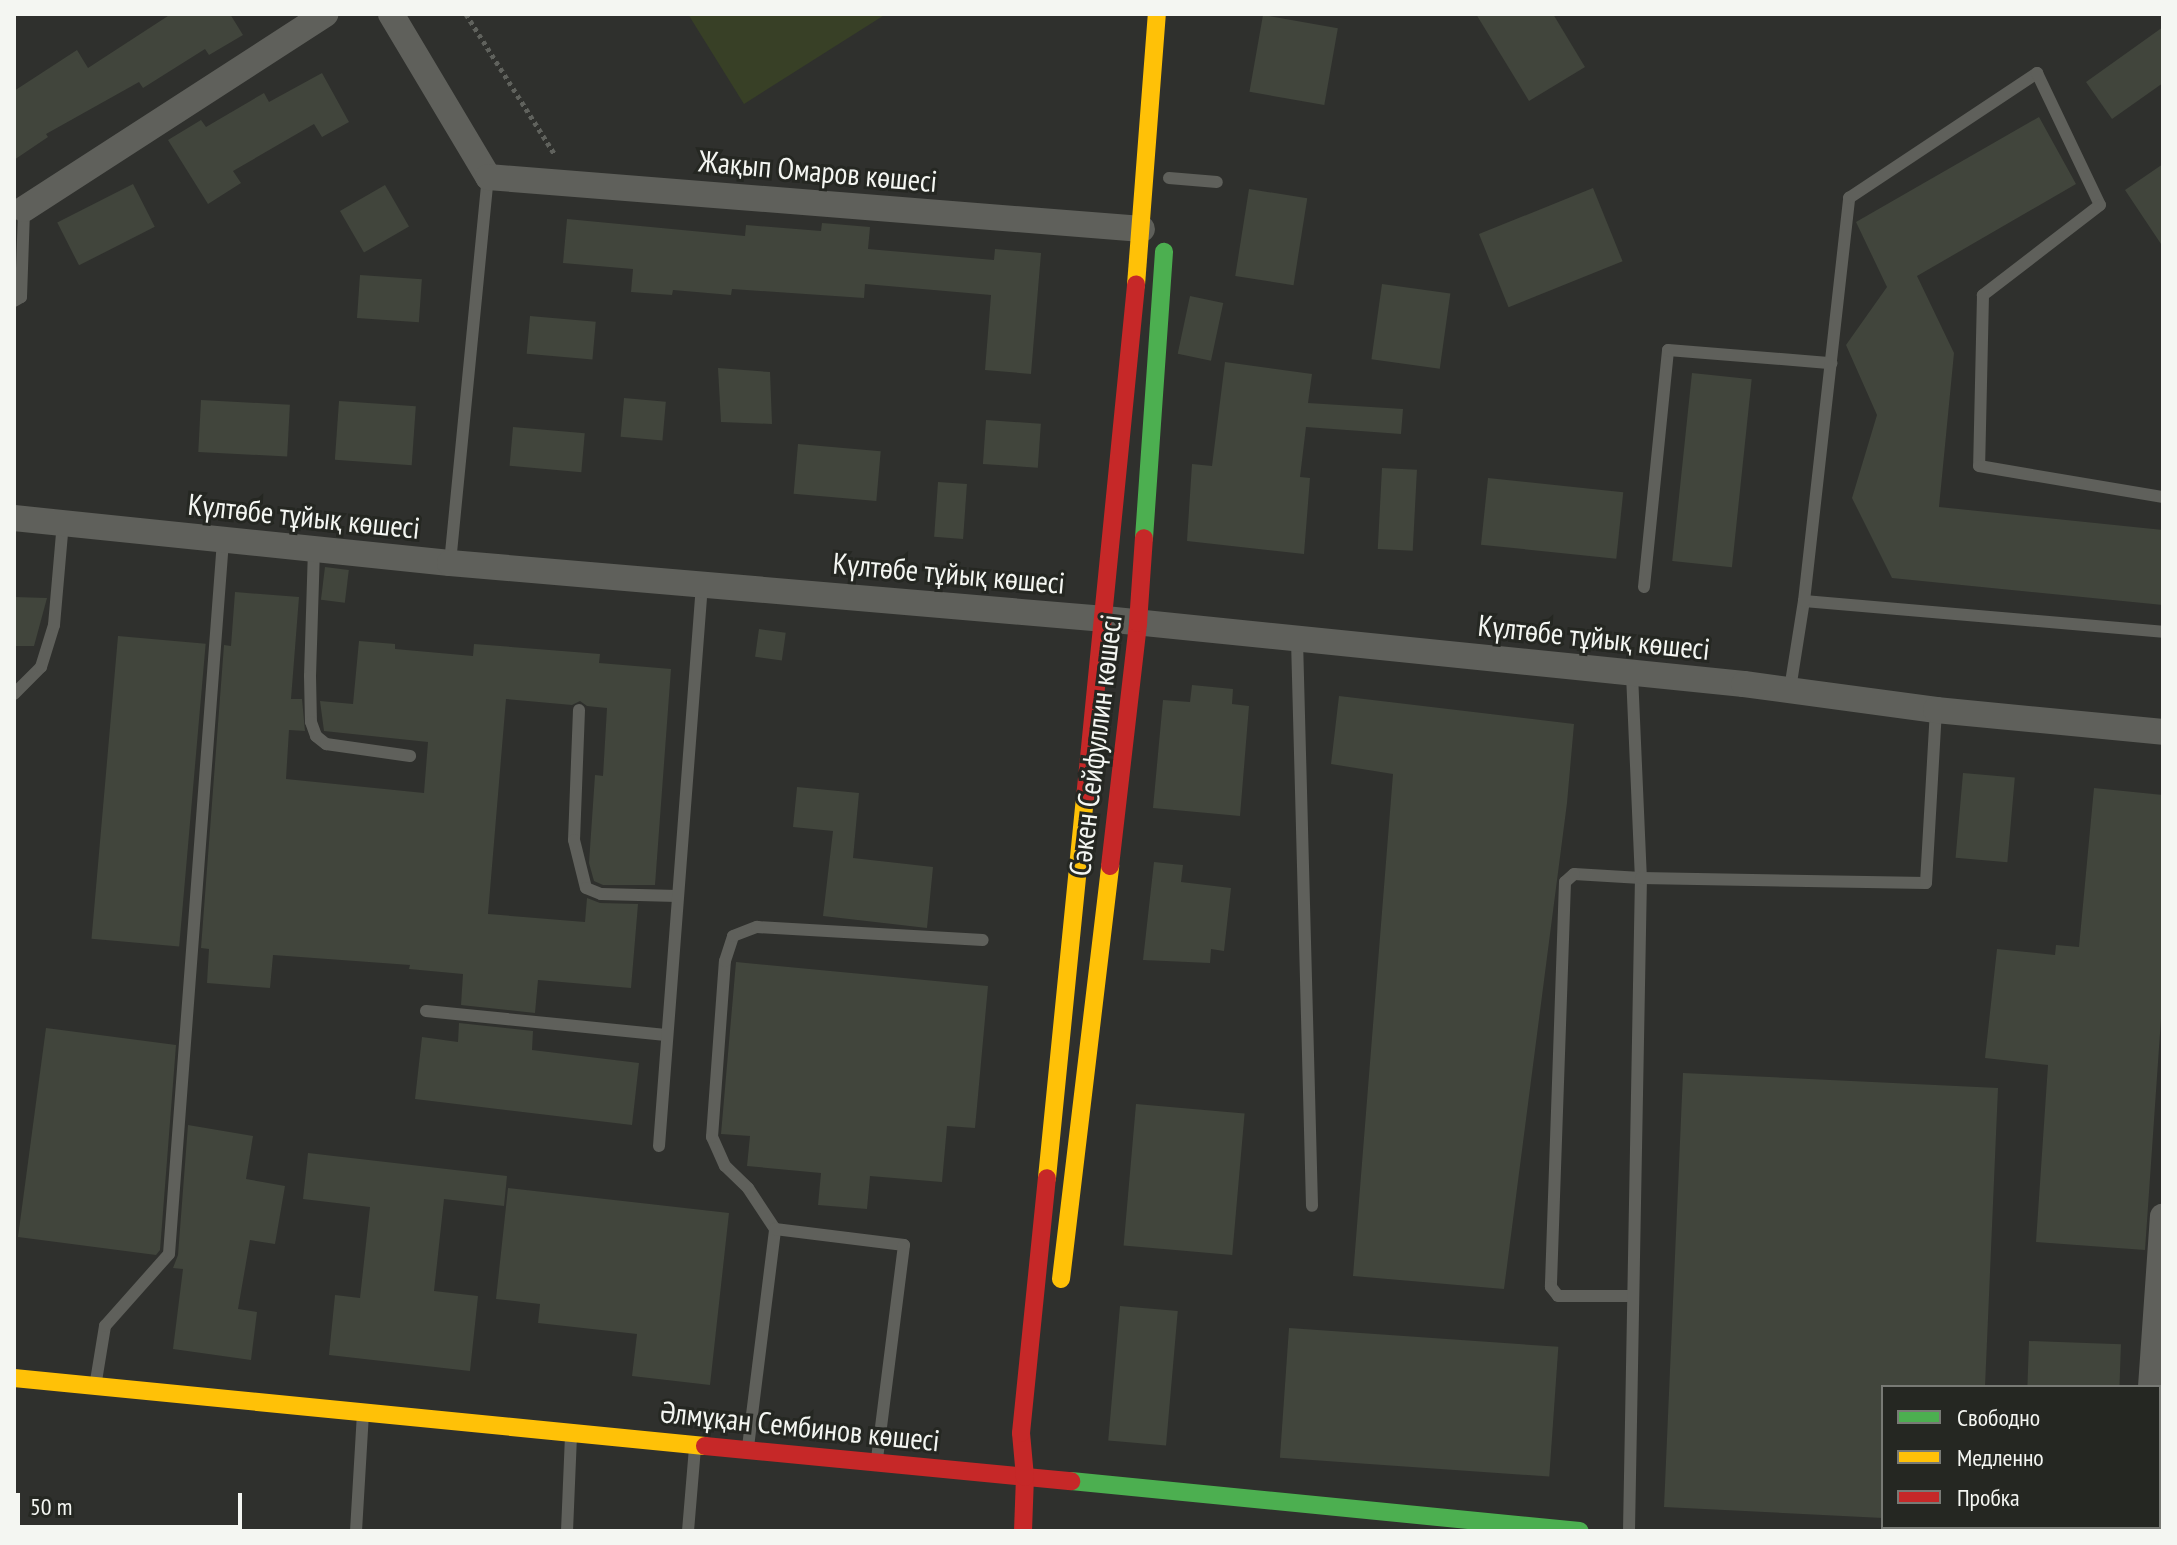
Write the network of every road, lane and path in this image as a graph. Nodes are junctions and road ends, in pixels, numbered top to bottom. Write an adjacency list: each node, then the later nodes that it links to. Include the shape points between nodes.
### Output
1 (326, 14): 9 (street)
2 (391, 14): 5 (street)
3 (466, 14): 8 (path)
4 (1157, 14): 10 (street, Сәкен Сейфуллин көшесі)
5 (488, 177): 8 (street, Жақып Омаров көшесі); 18 (lane)
6 (1169, 179): 7 (lane)
7 (1217, 182)
8 (573, 184): 10 (street, Жақып Омаров көшесі)
9 (24, 209): 11 (lane, via 21,297)
10 (1154, 228): 22 (street, Сәкен Сейфуллин көшесі); 23 (street, Сәкен Сейфуллин көшесі)
11 (14, 301)
12 (1831, 363): 13 (lane, via 1849,198 2037,73 2100,205 1983,295 1979,466); 20 (lane, via 1668,350); 21 (lane)
13 (2163, 497)
14 (14, 518): 15 (street, Күлтөбе тұйық көшесі)
15 (63, 523): 16 (street, Күлтөбе тұйық көшесі); 28 (lane, via 54,625 41,667)
16 (223, 540): 17 (street, Күлтөбе тұйық көшесі); 46 (lane, via 169,1254 105,1326)
17 (314, 549): 18 (street, Күлтөбе тұйық көшесі); 32 (lane, via 310,676 316,736 326,744)
18 (450, 563): 19 (street, Күлтөбе тұйық көшесі)
19 (702, 584): 22 (street, Күлтөбе тұйық көшесі); 34 (lane)
20 (1644, 587)
21 (1804, 601): 24 (lane); 27 (lane)
22 (1105, 619): 23 (street, Күлтөбе тұйық көшесі); 53 (street, Сәкен Сейфуллин көшесі, via 1021,1433)
23 (1138, 623): 25 (street, Күлтөбе тұйық көшесі); 42 (street, Сәкен Сейфуллин көшесі)
24 (2163, 632)
25 (1297, 640): 26 (street, Күлтөбе тұйық көшесі); 39 (lane)
26 (1632, 674): 27 (street, Күлтөбе тұйық көшесі); 33 (lane)
27 (1790, 689): 30 (street, Күлтөбе тұйық көшесі)
28 (14, 694)
29 (579, 710): 34 (lane, via 574,840 586,888 601,894)
30 (1936, 710): 31 (street, Күлтөбе тұйық көшесі); 33 (lane, via 1926,883)
31 (2163, 732)
32 (410, 756)
33 (1641, 878): 43 (lane); 43 (lane, via 1574,874 1565,882 1551,1287 1558,1296)
34 (677, 896): 37 (lane)
35 (983, 940): 41 (lane, via 757,927 733,936 725,961 712,1137 725,1166 748,1188)
36 (426, 1011): 37 (lane)
37 (666, 1035): 38 (lane)
38 (659, 1146)
39 (1312, 1206)
40 (2163, 1216): 45 (street)
41 (775, 1229): 51 (lane); 52 (lane, via 904,1245)
42 (1059, 1296)
43 (1633, 1296): 61 (lane)
44 (14, 1378): 46 (street, Әлмұқан Сембинов көшесі)
45 (2151, 1385)
46 (96, 1386): 47 (street, Әлмұқан Сембинов көшесі)
47 (363, 1412): 48 (street, Әлмұқан Сембинов көшесі); 56 (lane)
48 (571, 1432): 50 (street, Әлмұқан Сембинов көшесі); 57 (lane)
49 (1039, 1436): 53 (street, Сәкен Сейфуллин көшесі)
50 (695, 1444): 51 (street, Әлмұқан Сембинов көшесі); 58 (lane)
51 (747, 1449): 52 (street, Әлмұқан Сембинов көшесі)
52 (877, 1462): 53 (street, Әлмұқан Сембинов көшесі)
53 (1025, 1477): 54 (street, Әлмұқан Сембинов көшесі); 59 (street, Сәкен Сейфуллин көшесі)
54 (1387, 1522): 55 (street, Әлмұқан Сембинов көшесі)
55 (1528, 1528): 60 (street, Әлмұқан Сембинов көшесі)
56 (356, 1531)
57 (567, 1531)
58 (688, 1531)
59 (1023, 1531)
60 (1580, 1531)
61 (1629, 1531)

